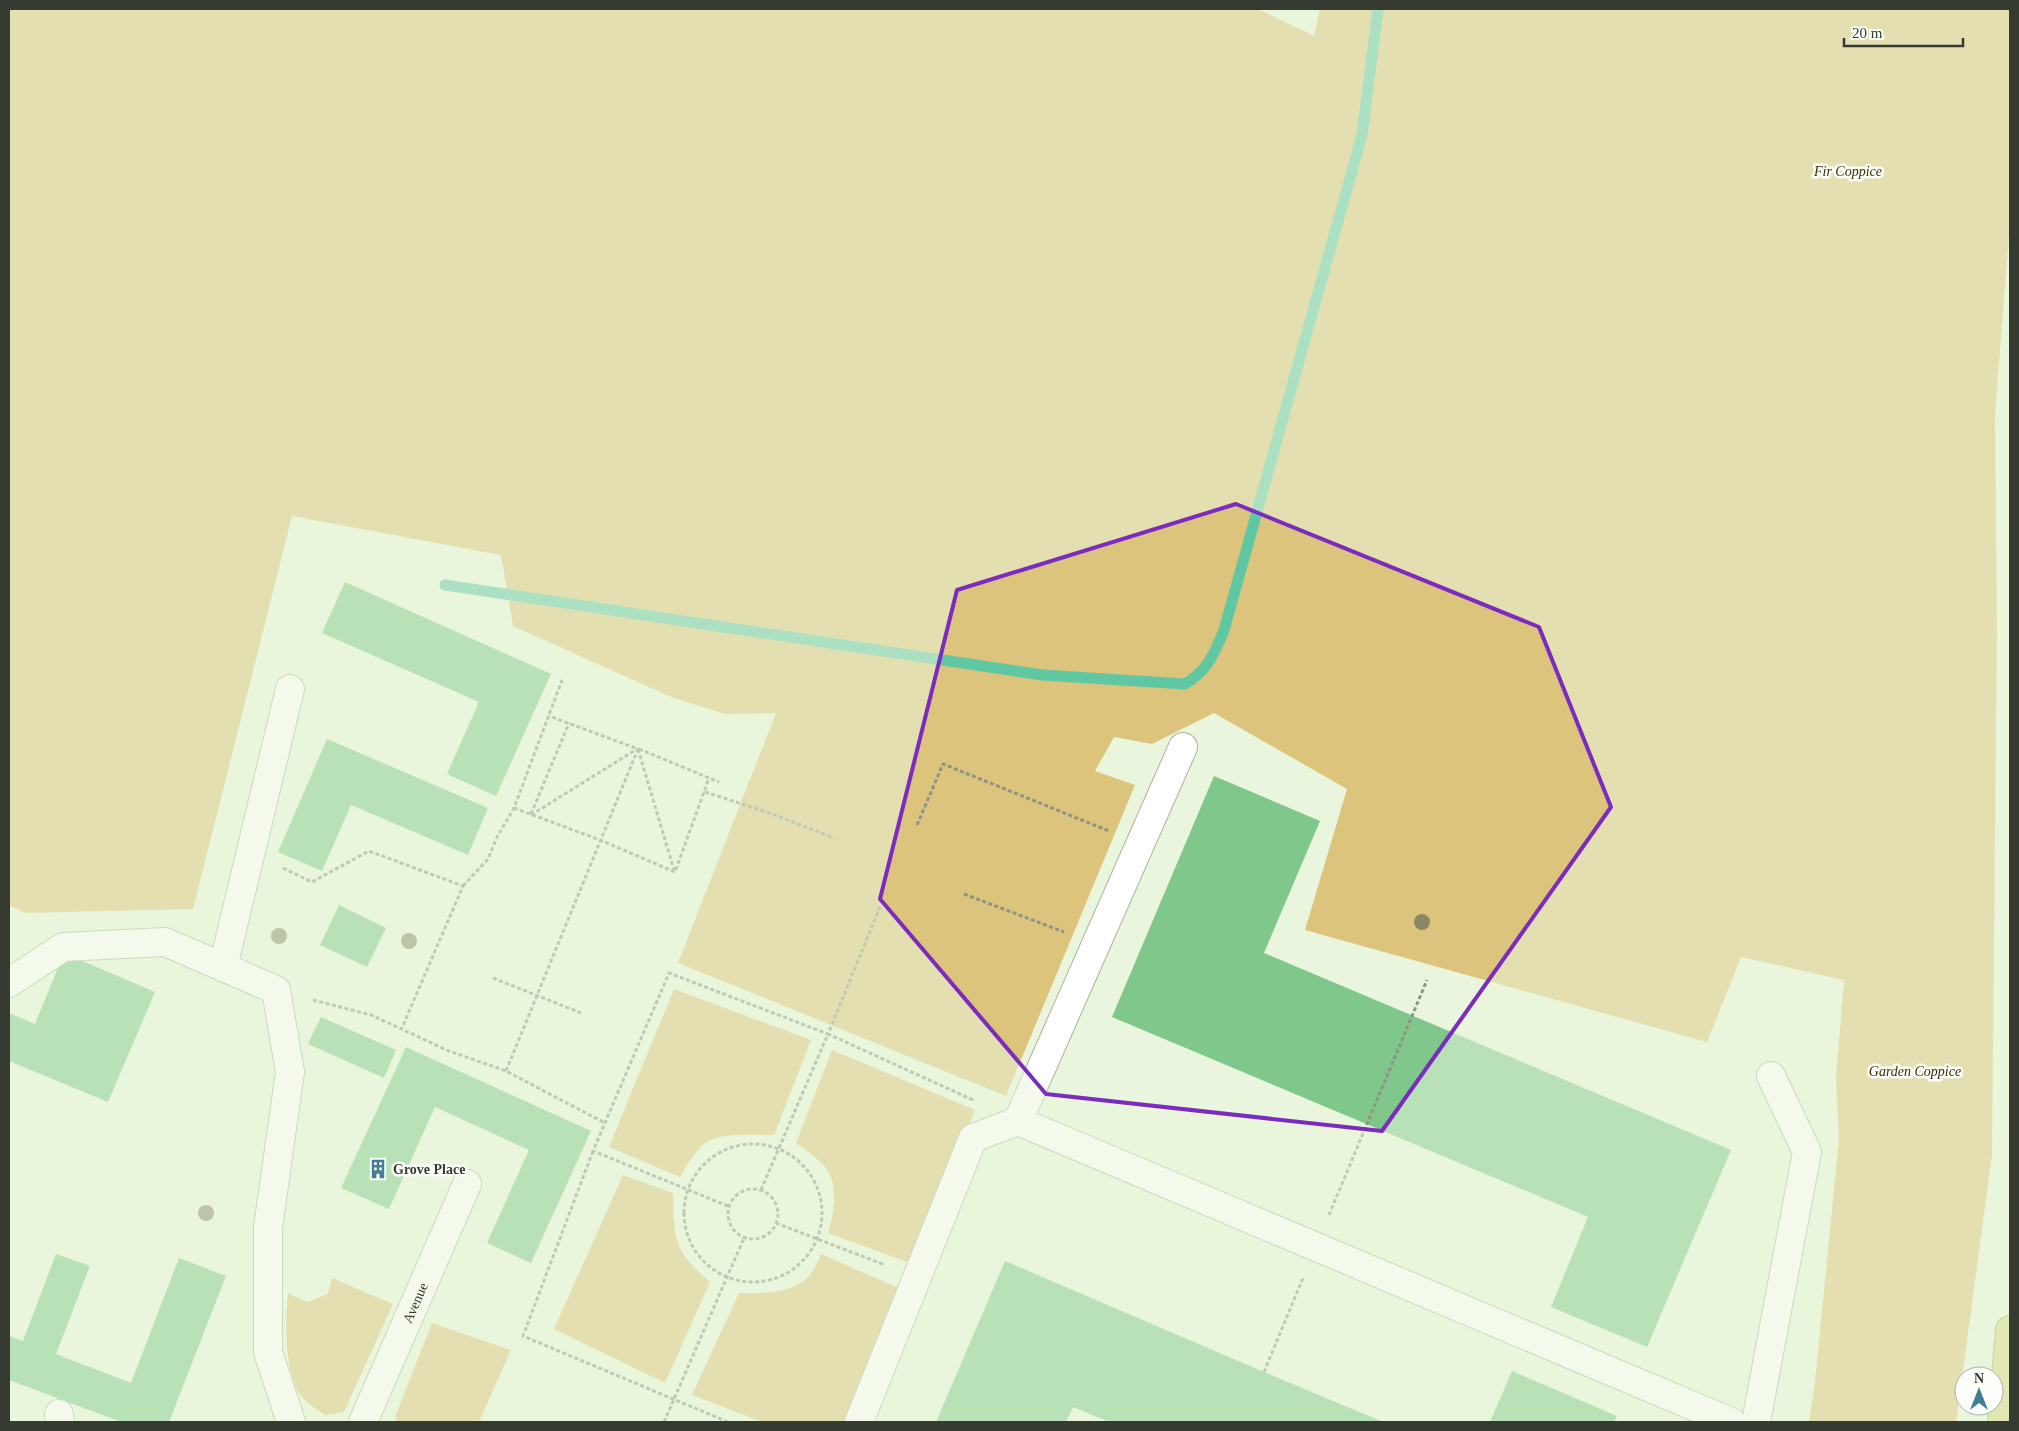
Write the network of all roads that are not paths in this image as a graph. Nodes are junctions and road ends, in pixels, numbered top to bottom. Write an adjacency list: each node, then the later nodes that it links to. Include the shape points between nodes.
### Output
1 (290, 689): 3 (lane)
2 (1183, 747): 6 (lane)
3 (223, 967): 4 (lane, via 165,942 63,947); 9 (lane, via 276,990 290,1072 268,1227 268,1352)
4 (9, 983)
5 (1771, 1076): 13 (lane, via 1807,1152)
6 (1018, 1121): 11 (lane, via 973,1138); 12 (lane)
7 (467, 1184): 10 (lane, Avenue)
8 (2010, 1330): 14 (highway)
9 (291, 1422)
10 (363, 1422)
11 (859, 1422)
12 (1731, 1422)
13 (1756, 1422)
14 (2002, 1422)

